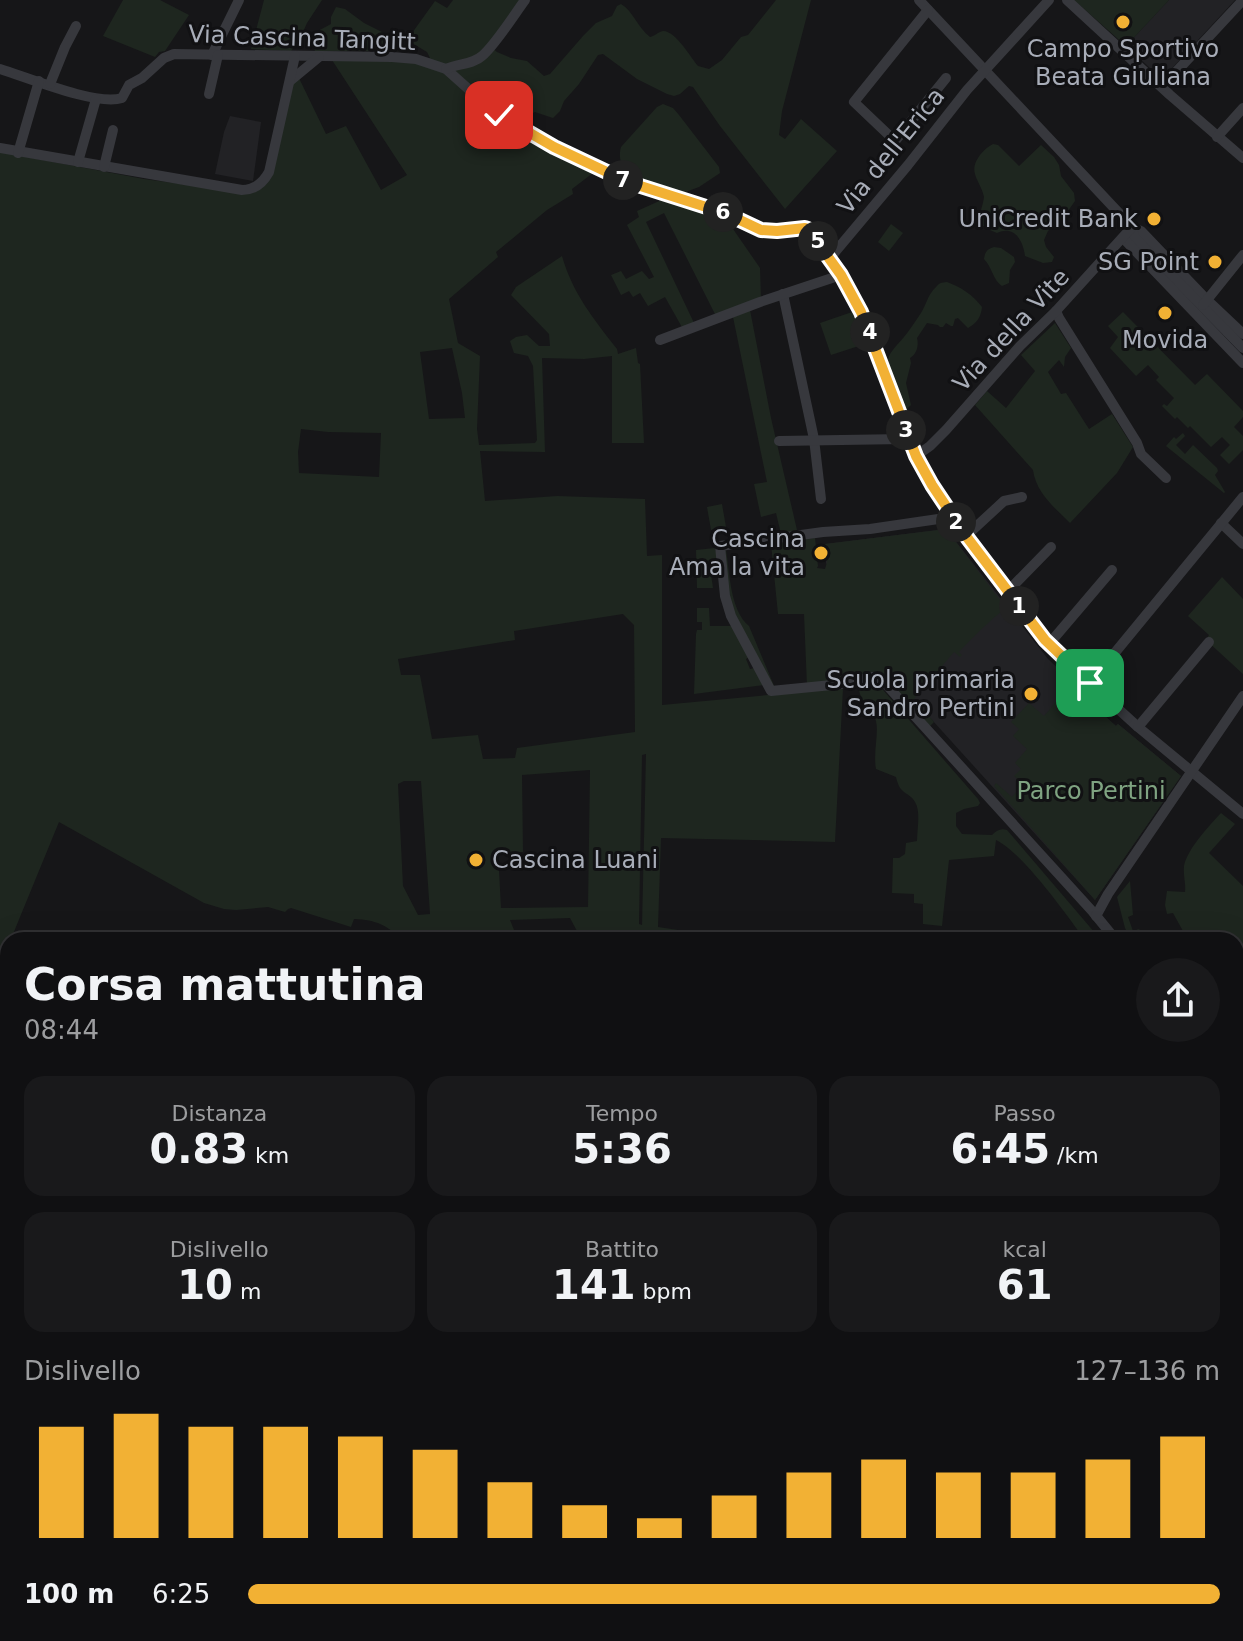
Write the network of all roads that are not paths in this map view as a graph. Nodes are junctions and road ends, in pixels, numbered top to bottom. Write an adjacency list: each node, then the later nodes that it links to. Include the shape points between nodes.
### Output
1 (239, 0): 9 (street)
2 (525, 0): 13 (street, via 481,57)
3 (919, 0): 7 (street)
4 (1049, 0): 14 (street, Via dell'Erica)
5 (1067, 0): 18 (street)
6 (1243, 0): 18 (street)
7 (928, 10): 14 (street); 15 (street, via 854,102 895,141)
8 (76, 26): 17 (street)
9 (215, 55): 10 (street, Via Cascina Tangitt); 19 (street); 20 (street, Via Cascina Tangitt, via 169,55 129,85 122,98)
10 (295, 56): 11 (street, Via Cascina Tangitt); 16 (street)
11 (319, 57): 13 (street, Via Cascina Tangitt, via 416,59); 16 (street)
12 (0, 69): 17 (street)
13 (446, 69): 32 (street, Via Cascina Tangitt, via 493,111 570,156 761,230 805,228)
14 (985, 70): 29 (street); 32 (street, Via dell'Erica)
15 (946, 78)
16 (288, 82): 28 (street, via 271,162 256,182 233,188)
17 (44, 83): 20 (street); 25 (street)
18 (1162, 87): 23 (street)
19 (209, 94)
20 (96, 99): 27 (street)
21 (1243, 108): 23 (street)
22 (113, 130): 28 (street)
23 (1217, 137): 26 (street)
24 (0, 148): 25 (street)
25 (18, 153): 27 (street)
26 (1243, 158)
27 (78, 162): 28 (street)
28 (104, 167)
29 (1132, 227): 30 (street, Via della Vite); 33 (street); 36 (street)
30 (1123, 238): 33 (street); 37 (street, Via della Vite)
31 (1243, 255): 36 (street)
32 (830, 258): 34 (street)
33 (1163, 274): 36 (street); 41 (street)
34 (841, 275): 35 (street); 42 (street, via 869,330)
35 (783, 294): 39 (street); 43 (street)
36 (1204, 303): 38 (street); 40 (street)
37 (1056, 311): 45 (street, Via della Vite); 46 (street, via 1141,454)
38 (1243, 334)
39 (660, 340)
40 (1243, 348)
41 (1243, 363)
42 (909, 437): 43 (street); 45 (street)
43 (814, 439): 44 (street); 49 (street)
44 (779, 441)
45 (916, 456): 50 (street)
46 (1166, 478)
47 (1022, 497): 52 (street, via 1004,501)
48 (1243, 497): 51 (street)
49 (821, 499)
50 (952, 517): 52 (street); 64 (street, via 720,546 731,616 771,691 882,680)
51 (1221, 523): 53 (street); 59 (street)
52 (966, 536): 56 (street)
53 (1243, 544)
54 (1051, 547): 56 (street)
55 (1112, 570): 58 (street)
56 (1008, 591): 58 (street)
57 (1209, 642): 61 (street)
58 (1049, 644): 59 (street)
59 (1090, 683): 61 (street)
60 (1243, 696): 62 (street)
61 (1138, 727): 62 (street)
62 (1192, 772): 63 (street); 64 (street)
63 (1243, 813)
64 (1096, 916): 65 (street)
65 (1109, 932)

